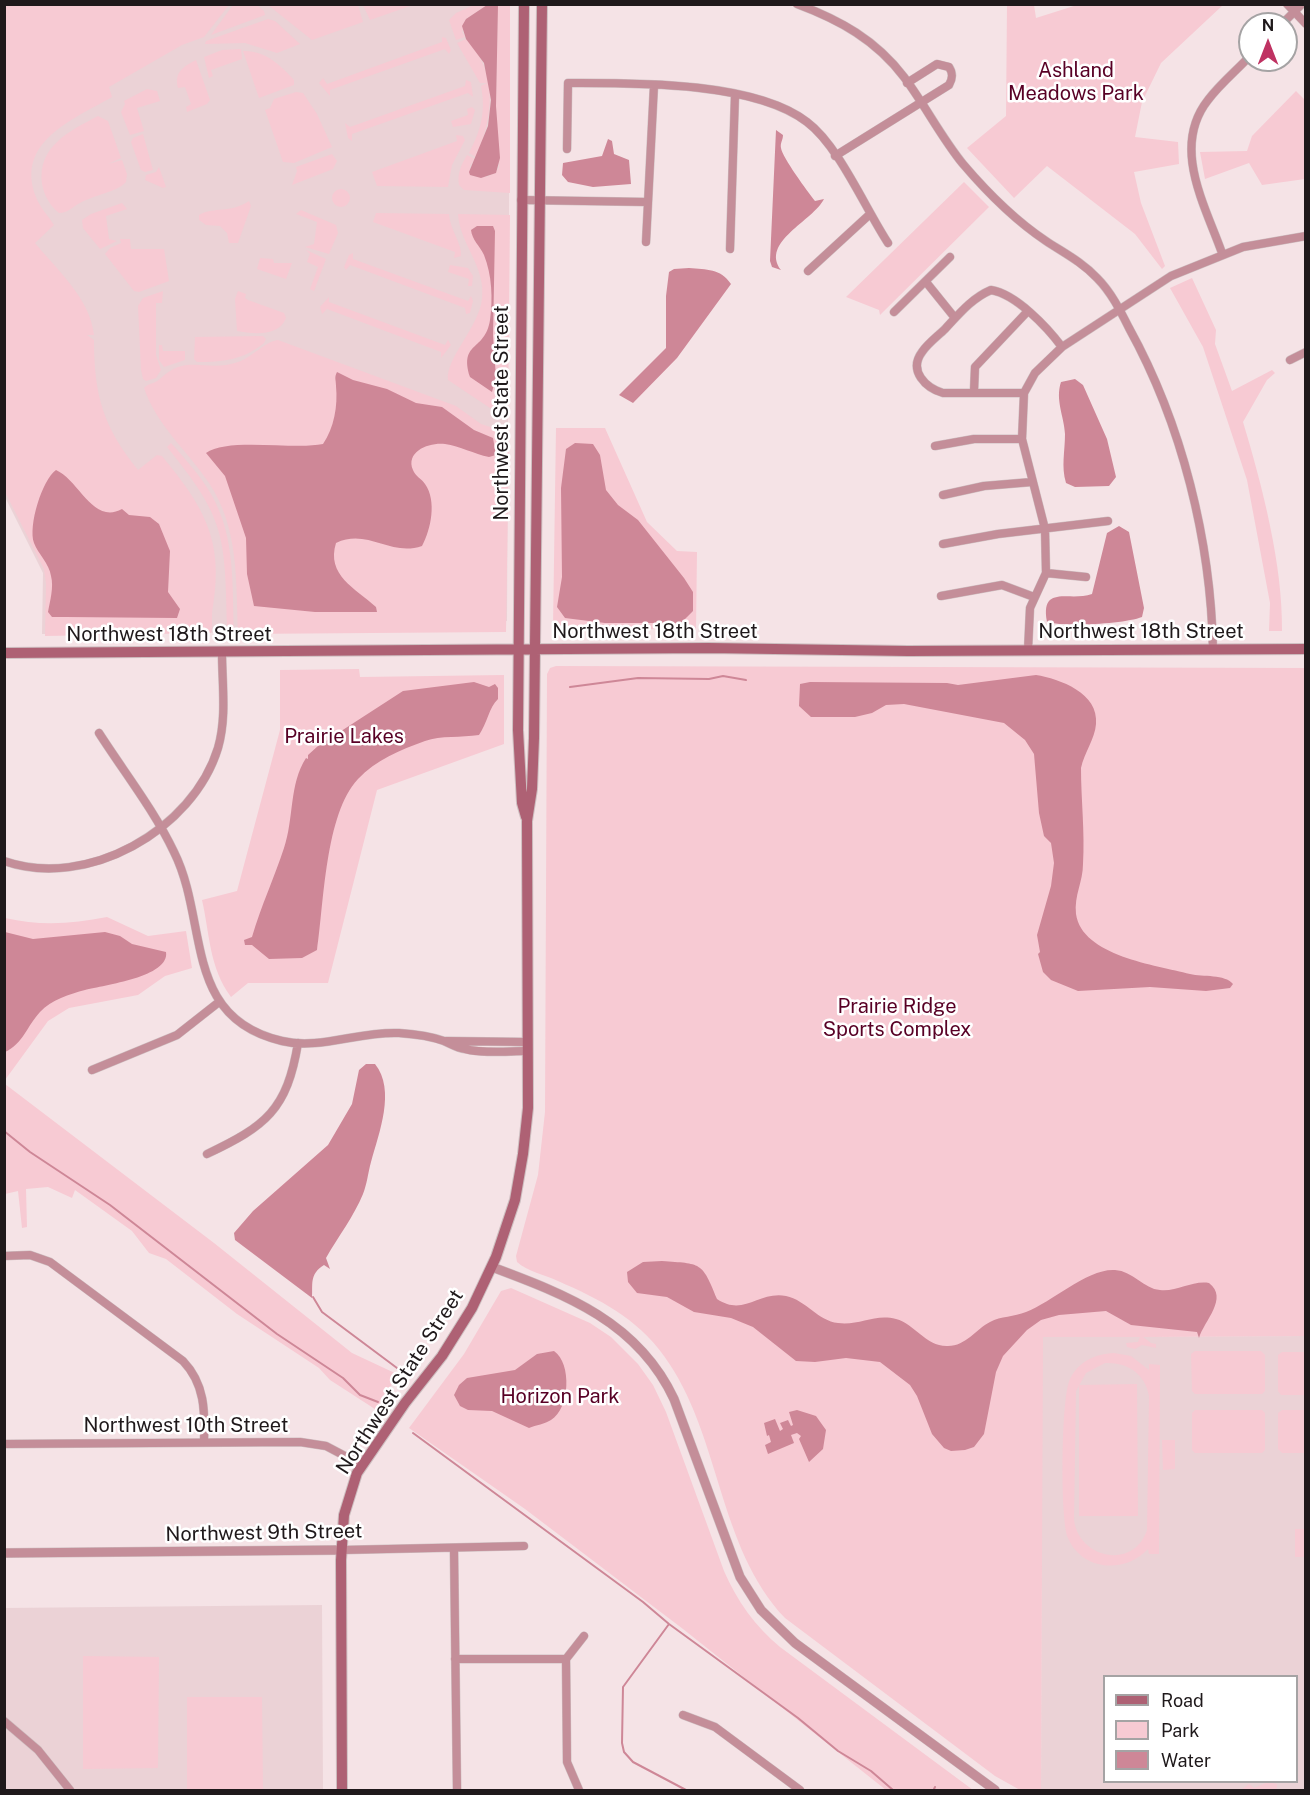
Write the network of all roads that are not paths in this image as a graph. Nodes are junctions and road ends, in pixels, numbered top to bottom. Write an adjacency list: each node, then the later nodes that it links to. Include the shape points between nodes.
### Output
1 (524, 4): 15 (main road, Northwest State Street)
2 (542, 4): 14 (main road, Northwest State Street)
3 (797, 4): 8 (street, via 849,27 887,57)
4 (1287, 4): 6 (street)
5 (1302, 4): 6 (street)
6 (1294, 12)
7 (1238, 69): 22 (street, via 1207,101 1192,134 1191,168)
8 (908, 83): 11 (street); 11 (street, via 937,64 952,71 949,85)
9 (654, 85): 10 (street); 12 (street, via 568,83); 16 (street)
10 (735, 95): 13 (street, via 756,98 807,122); 21 (street)
11 (920, 102): 13 (street); 26 (street, via 970,171 1032,231 1073,257 1098,279)
12 (567, 149)
13 (835, 156): 17 (street)
14 (539, 199): 15 (street); 16 (street); 47 (main road, Northwest State Street)
15 (521, 200): 50 (main road, Northwest State Street)
16 (648, 202): 19 (street)
17 (869, 215): 20 (street); 24 (street)
18 (1305, 236): 22 (street)
19 (646, 242)
20 (888, 243)
21 (730, 249)
22 (1222, 253): 26 (street, via 1171,276)
23 (950, 257): 25 (street)
24 (808, 271)
25 (926, 282): 27 (street); 29 (street)
26 (1119, 309): 30 (street); 49 (street, via 1156,384 1186,474 1209,586)
27 (894, 312)
28 (1027, 312): 29 (street, via 1008,296 991,290 980,294); 30 (street); 33 (street, via 975,367)
29 (955, 318): 33 (street, via 923,351 918,371 931,390)
30 (1062, 347): 34 (street, via 1035,373)
31 (1305, 352): 32 (street)
32 (1290, 360)
33 (975, 391): 34 (street)
34 (1024, 393): 35 (street)
35 (1023, 439): 36 (street, via 975,439); 37 (street)
36 (935, 446)
37 (1032, 482): 38 (street); 40 (street)
38 (943, 495)
39 (1108, 521): 40 (street)
40 (1045, 529): 41 (street); 42 (street)
41 (944, 544)
42 (1046, 573): 43 (street); 45 (street)
43 (1086, 577)
44 (941, 596): 45 (street, via 1002,585)
45 (1034, 597): 48 (street)
46 (1305, 649): 49 (main road, Northwest 18th Street)
47 (534, 650): 48 (main road, Northwest 18th Street); 50 (main road, Northwest 18th Street); 54 (main road, Northwest State Street, via 532,789)
48 (1028, 650): 49 (main road, Northwest 18th Street)
49 (1213, 650)
50 (519, 651): 51 (main road, Northwest 18th Street); 54 (main road, Northwest State Street, via 519,741 522,803)
51 (222, 652): 52 (main road, Northwest 18th Street); 55 (street, via 222,727 214,760 193,797)
52 (4, 654)
53 (99, 733): 55 (street)
54 (527, 821): 59 (main road, Northwest State Street)
55 (161, 829): 56 (street, via 110,857 75,867 32,867); 57 (street, via 184,878 194,911 201,962)
56 (4, 861)
57 (219, 1002): 58 (street, via 255,1031); 60 (street, via 177,1035)
58 (298, 1043): 59 (street, via 321,1043 380,1032 409,1033 482,1052); 61 (street, via 291,1077 269,1115 247,1134)
59 (528, 1046): 63 (main road, Northwest State Street, via 521,1169 511,1215)
60 (93, 1070)
61 (207, 1154)
62 (4, 1256): 64 (street, via 30,1255 50,1262 183,1361 194,1374 202,1395)
63 (492, 1267): 66 (main road, Northwest State Street, via 458,1333); 81 (street, via 593,1311 639,1345 674,1399 740,1577 761,1610 795,1643)
64 (204, 1441): 65 (street, Northwest 10th Street); 66 (street, Northwest 10th Street, via 313,1443)
65 (4, 1444)
66 (362, 1464): 68 (main road, Northwest State Street, via 346,1507)
67 (524, 1546): 69 (street, Northwest 9th Street)
68 (342, 1550): 69 (street, Northwest 9th Street); 70 (street, Northwest 9th Street); 77 (main road, Northwest State Street)
69 (454, 1550): 72 (street)
70 (4, 1553)
71 (584, 1636): 73 (street)
72 (456, 1659): 73 (street); 78 (street)
73 (566, 1659): 79 (street, via 567,1762)
74 (683, 1715): 80 (street, via 715,1727)
75 (4, 1721): 76 (street, via 38,1750)
76 (70, 1791)
77 (342, 1791)
78 (457, 1791)
79 (579, 1791)
80 (800, 1791)
81 (995, 1791)

